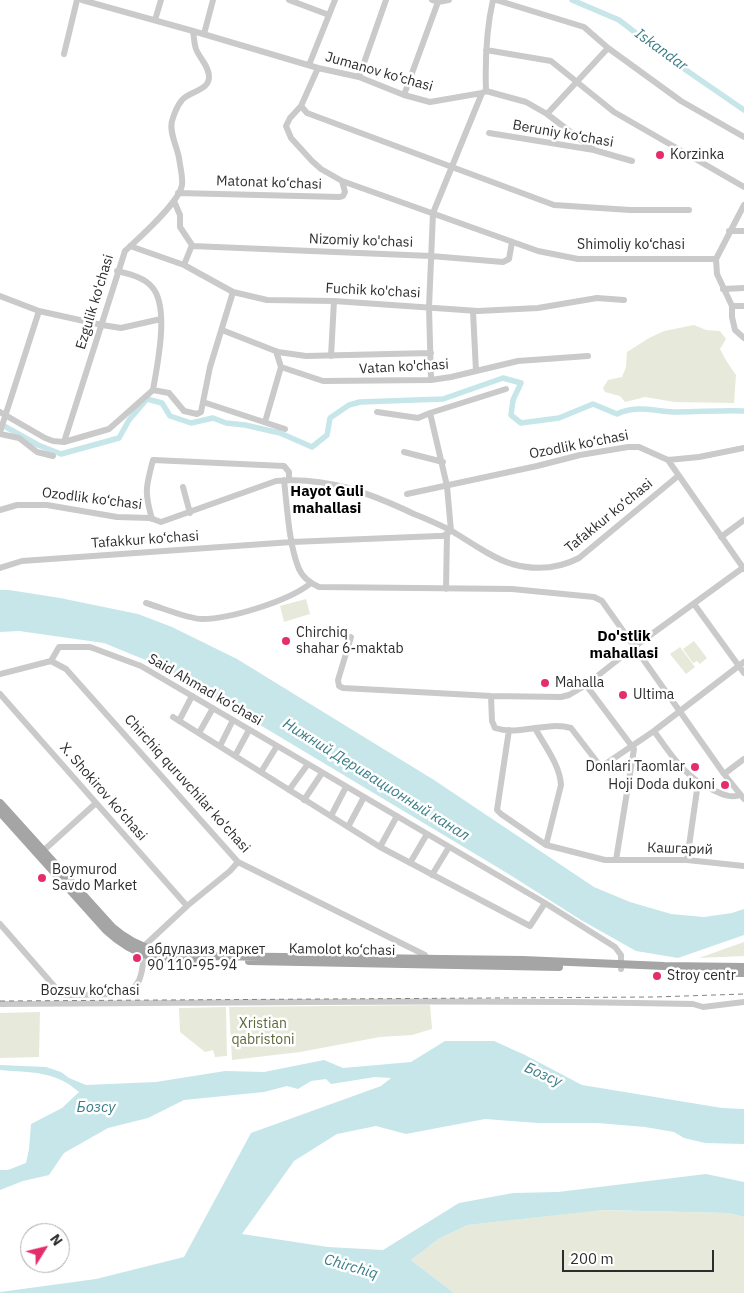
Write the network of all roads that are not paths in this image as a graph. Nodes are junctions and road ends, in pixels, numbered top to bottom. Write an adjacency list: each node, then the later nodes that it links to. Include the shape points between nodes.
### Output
1 (78, 0): 17 (street)
2 (82, 0): 12 (street, Jumanov ko‘chasi)
3 (161, 0): 12 (street)
4 (213, 0): 14 (street)
5 (289, 0): 11 (street)
6 (335, 0): 11 (street)
7 (386, 0): 20 (street)
8 (449, 0): 10 (street)
9 (494, 0): 15 (street, via 584,28); 16 (street, via 487,26)
10 (435, 1): 23 (street)
11 (329, 15): 18 (street)
12 (155, 20): 13 (street, Jumanov ko‘chasi)
13 (193, 31): 14 (street, Jumanov ko‘chasi); 33 (street, Ezgulik ko'chasi, via 197,51 209,76 203,88 181,100 171,123 182,186)
14 (204, 34): 18 (street, Jumanov ko‘chasi)
15 (608, 48): 21 (street); 27 (street, via 681,102)
16 (486, 50): 21 (street, via 551,61); 22 (street)
17 (64, 54)
18 (309, 65): 19 (street, Jumanov ko‘chasi)
19 (318, 68): 20 (street, Jumanov ko‘chasi); 24 (street)
20 (359, 77): 23 (street, Jumanov ko‘chasi)
21 (577, 82): 25 (street); 32 (street, via 614,112)
22 (484, 92): 23 (street, Jumanov ko‘chasi, via 430,102); 25 (street, Jumanov ko‘chasi, via 526,102); 30 (street)
23 (404, 95)
24 (301, 106): 30 (street, via 307,113); 31 (street, Shimoliy ko‘chasi, via 286,126 288,133 321,169)
25 (547, 114): 28 (street, Jumanov ko‘chasi)
26 (489, 133): 28 (street, Beruniy ko‘chasi)
27 (744, 137)
28 (594, 150): 29 (street, Beruniy ko‘chasi)
29 (632, 161)
30 (452, 167): 36 (street, via 554,205); 37 (street)
31 (342, 181): 33 (street, Matonat ko‘chasi, via 344,192 340,197); 37 (street, Shimoliy ko‘chasi)
32 (744, 186)
33 (178, 193): 34 (street, Ezgulik ko'chasi)
34 (174, 201): 41 (street, Ezgulik ko'chasi); 42 (street, via 180,215 180,227)
35 (744, 204): 38 (street)
36 (689, 210)
37 (433, 213): 40 (street, Shimoliy ko‘chasi); 43 (street)
38 (729, 231): 39 (street); 44 (street)
39 (744, 231)
40 (512, 242): 43 (street, Nizomiy ko'chasi, via 506,262); 44 (street, Shimoliy ko‘chasi, via 578,259)
41 (130, 246): 45 (street, Fuchik ko'chasi); 46 (street, Ezgulik ko'chasi, via 125,250)
42 (192, 246): 43 (street, Nizomiy ko'chasi); 45 (street)
43 (430, 256): 55 (street)
44 (716, 258): 48 (street, via 717,274)
45 (184, 264): 49 (street, Fuchik ko'chasi)
46 (117, 271): 58 (street, via 144,280 152,287 158,295); 59 (street, Ezgulik ko'chasi)
47 (744, 288): 48 (street)
48 (723, 289): 53 (street)
49 (234, 292): 52 (street, Fuchik ko'chasi, via 267,300); 60 (street)
50 (0, 296): 56 (street)
51 (624, 300): 57 (street, Fuchik ko'chasi, via 597,298 538,308)
52 (334, 301): 55 (street, Fuchik ko'chasi); 64 (street)
53 (732, 306): 54 (street); 61 (street, via 735,330)
54 (744, 306)
55 (429, 307): 57 (street, Fuchik ko'chasi); 63 (street)
56 (39, 311): 59 (street); 74 (street)
57 (473, 311): 67 (street)
58 (161, 319): 59 (street, via 122,328); 70 (street)
59 (102, 325): 78 (street, Ezgulik ko'chasi)
60 (222, 330): 62 (street, Vatan ko'chasi); 71 (street)
61 (744, 338)
62 (276, 351): 64 (street, Vatan ko'chasi); 66 (street)
63 (430, 353): 64 (street, Vatan ko'chasi); 68 (street)
64 (331, 356)
65 (588, 356): 67 (street, Vatan ko'chasi, via 518,362)
66 (281, 367): 68 (street, Vatan ko'chasi, via 323,382); 75 (street)
67 (476, 371): 68 (street, Vatan ko'chasi)
68 (431, 380)
69 (506, 389): 73 (street)
70 (153, 390): 71 (street, via 170,393 184,411 197,414 201,412); 78 (street, via 109,429)
71 (203, 402): 75 (street)
72 (377, 412): 73 (street, via 418,418)
73 (430, 413): 83 (street)
74 (3, 414): 77 (street); 78 (street, via 45,438)
75 (265, 422): 76 (street)
76 (285, 430)
77 (0, 433): 81 (street, via 19,438 37,452)
78 (64, 442)
79 (744, 448): 82 (street, Ozodlik ko‘chasi)
80 (404, 452): 83 (street)
81 (53, 456)
82 (668, 460): 84 (street); 86 (street, Ozodlik ko‘chasi, via 638,447 628,447)
83 (443, 462): 86 (street)
84 (678, 476): 93 (street, Tafakkur ko‘chasi, via 579,558 561,566 512,564); 94 (street)
85 (287, 480): 90 (street, Ozodlik ko‘chasi, via 255,488); 91 (street, Ozodlik ko‘chasi, via 289,472 284,466 153,460 146,488); 93 (street, Ozodlik ko‘chasi, via 329,483 358,490); 95 (street)
86 (447, 486): 88 (street, Ozodlik ko‘chasi); 93 (street)
87 (183, 487): 90 (street)
88 (407, 494)
89 (0, 510): 91 (street, Ozodlik ko‘chasi, via 17,505 47,505 117,517)
90 (190, 513): 91 (street, Ozodlik ko‘chasi, via 162,522)
91 (152, 519)
92 (744, 520): 94 (street)
93 (449, 532): 95 (street, Tafakkur ko‘chasi, via 438,536); 99 (street)
94 (721, 537): 97 (street)
95 (292, 542): 96 (street, Tafakkur ko‘chasi, via 22,561); 98 (street, via 300,570)
96 (0, 568)
97 (744, 568): 101 (street)
98 (311, 583): 99 (street, via 319,587); 100 (street, via 288,597 233,615 200,619)
99 (446, 589): 103 (street, via 512,589 594,597 602,601)
100 (146, 603)
101 (694, 604): 103 (street); 105 (street)
102 (351, 637): 111 (street, via 338,680 343,688)
103 (634, 647): 108 (street); 113 (street)
104 (51, 661): 107 (street, Said Ahmad ko‘chasi); 110 (street, Said Ahmad ko‘chasi, via 59,647 90,647 141,666); 148 (street, Chirchiq quruvchilar ko'chasi, via 66,668)
105 (742, 664): 106 (street); 113 (street)
106 (744, 673)
107 (0, 674)
108 (586, 685): 111 (street, via 561,697); 120 (street)
109 (0, 694): 136 (street, X. Shokirov ko‘chasi)
110 (192, 696): 112 (street, Said Ahmad ko‘chasi); 119 (street, via 176,719)
111 (491, 696): 117 (street, via 495,728)
112 (213, 708): 114 (street, Said Ahmad ko‘chasi); 119 (street)
113 (681, 711): 118 (street); 128 (street)
114 (233, 720): 116 (street, Said Ahmad ko‘chasi); 121 (street)
115 (535, 728): 117 (street); 120 (street, via 572,728 601,767); 142 (street, via 556,766 561,785)
116 (250, 730): 122 (street, Said Ahmad ko‘chasi); 123 (street)
117 (509, 730): 142 (street, Кашгарий, via 498,812)
118 (654, 731): 120 (street); 129 (street, via 670,755)
119 (199, 733): 121 (street)
120 (631, 745): 146 (street, via 634,749)
121 (220, 746): 123 (street)
122 (277, 746): 125 (street, Said Ahmad ko‘chasi); 126 (street)
123 (235, 756): 126 (street)
124 (744, 759): 128 (street)
125 (308, 764): 127 (street, Said Ahmad ko‘chasi); 131 (street)
126 (260, 772): 131 (street)
127 (322, 773): 130 (street, Said Ahmad ko‘chasi); 134 (street)
128 (724, 774): 133 (street)
129 (698, 784): 133 (street, via 724,795); 147 (street)
130 (346, 787): 132 (street, Said Ahmad ko‘chasi); 138 (street)
131 (289, 790): 134 (street)
132 (364, 797): 139 (street, Said Ahmad ko‘chasi); 140 (street)
133 (742, 797)
134 (304, 800): 138 (street)
135 (0, 802): 137 (main road)
136 (96, 803): 145 (street); 153 (street, X. Shokirov ko‘chasi)
137 (2, 812): 145 (main road); 155 (main road, Kamolot ko‘chasi, via 106,930 123,945)
138 (331, 816): 140 (street)
139 (397, 816): 141 (street, Said Ahmad ko‘chasi); 143 (street)
140 (348, 827): 143 (street)
141 (427, 834): 144 (street, Said Ahmad ko‘chasi); 149 (street)
142 (546, 845): 146 (street, Кашгарий)
143 (380, 847): 149 (street)
144 (449, 847): 151 (street); 152 (street, Said Ahmad ko‘chasi)
145 (44, 851): 155 (main road, via 112,927)
146 (616, 860): 147 (street, Кашгарий)
147 (687, 860): 150 (street, Кашгарий)
148 (238, 862): 153 (street); 156 (street, Chirchiq quruvchilar ko'chasi, via 425,955)
149 (410, 863): 151 (street)
150 (744, 866)
151 (432, 875): 152 (street, via 530,926)
152 (545, 903): 157 (street, Said Ahmad ko‘chasi, via 615,947 622,955)
153 (187, 906): 155 (street)
154 (0, 924): 155 (street, via 61,994 128,992 140,982)
155 (143, 951): 156 (main road, via 196,955); 157 (main road, Kamolot ko‘chasi, via 173,960)
156 (427, 959): 157 (main road)
157 (622, 966): 158 (main road); 159 (main road, Kamolot ko‘chasi)
158 (744, 967)
159 (744, 973)
160 (744, 1002): 161 (street, Bozsuv ko‘chasi, via 703,1007 692,1004 575,1002)
161 (0, 1004)

